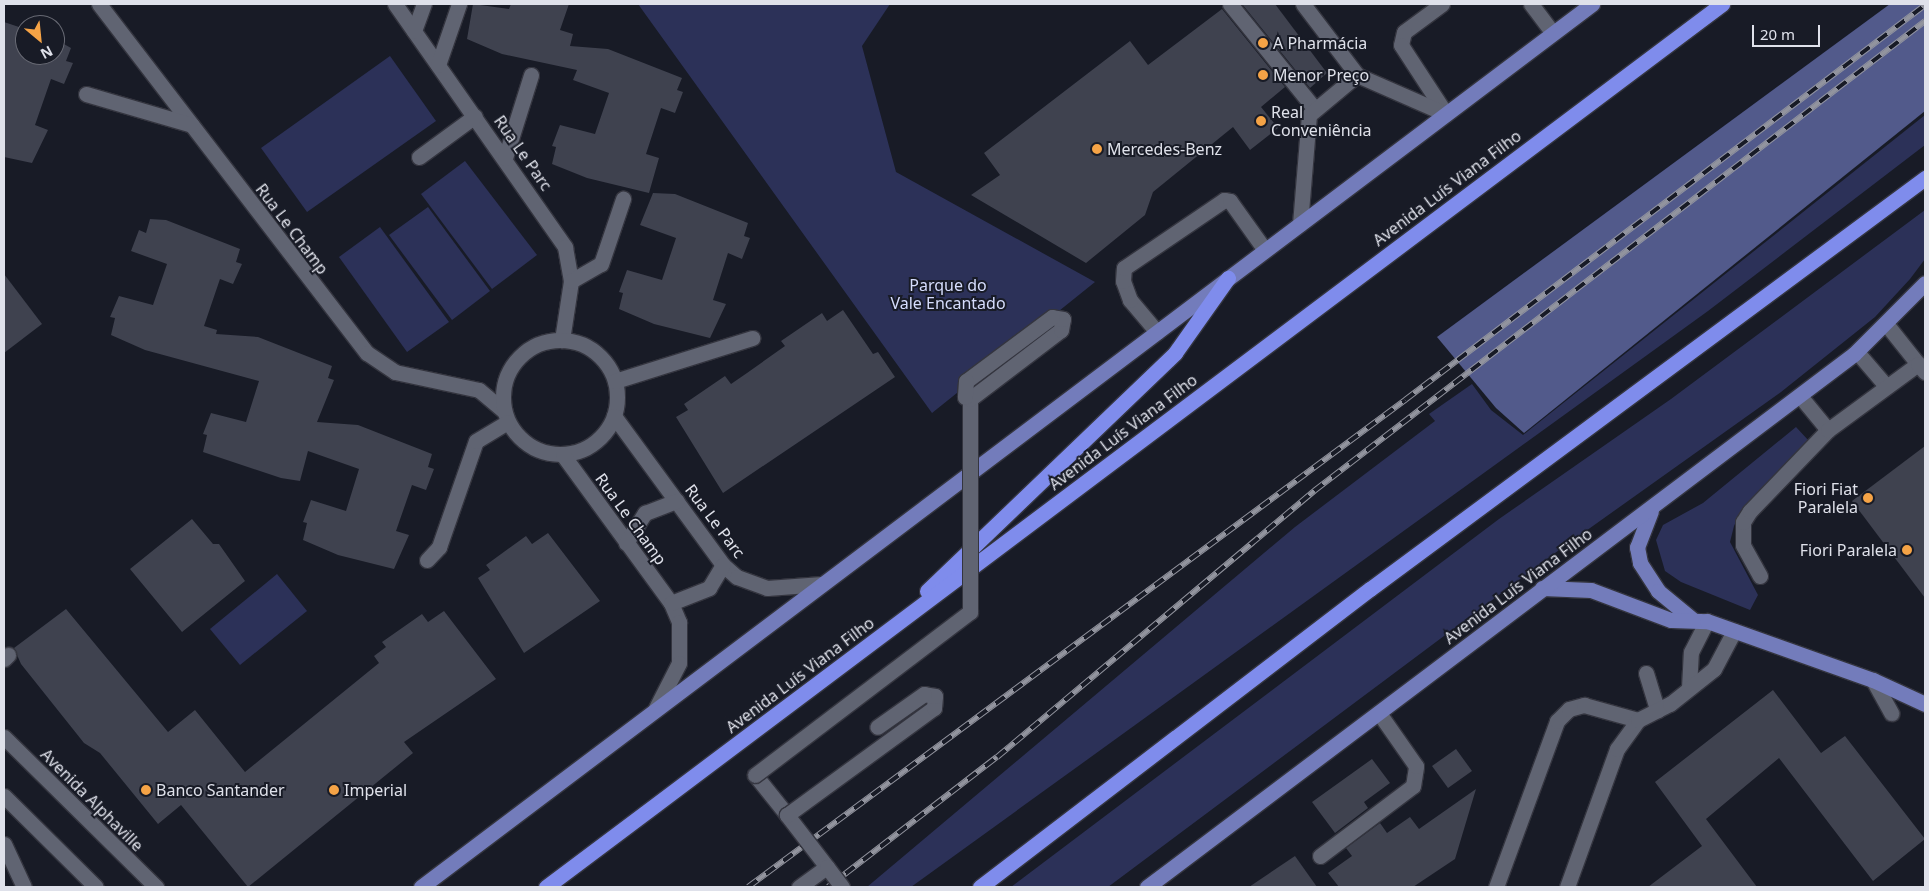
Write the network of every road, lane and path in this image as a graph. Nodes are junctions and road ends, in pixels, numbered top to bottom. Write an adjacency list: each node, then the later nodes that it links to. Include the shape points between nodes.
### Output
1 (99, 4): 20 (street, Rua Le Champ)
2 (395, 4): 11 (street, Rua Le Parc)
3 (424, 4): 11 (street)
4 (459, 4): 13 (street)
5 (1230, 4): 17 (street)
6 (1303, 4): 15 (street)
7 (1442, 4): 18 (street, via 1404,32 1400,45)
8 (1531, 4): 12 (street)
9 (1592, 4): 12 (main road)
10 (1722, 4): 55 (highway, Avenida Luís Viana Filho)
11 (414, 31): 13 (street, Rua Le Parc)
12 (1552, 33): 18 (main road)
13 (438, 65): 19 (street, Rua Le Parc)
14 (531, 75): 22 (street)
15 (1357, 75): 17 (street); 18 (street)
16 (86, 94): 20 (street)
17 (1314, 108): 25 (street, via 1306,122)
18 (1446, 114): 25 (main road)
19 (475, 116): 21 (street); 22 (street, Rua Le Parc)
20 (192, 124): 40 (street, Rua Le Champ, via 366,353 395,372 479,390)
21 (419, 157)
22 (505, 158): 28 (street, Rua Le Parc, via 557,230 570,263)
23 (1925, 178): 79 (highway, via 1362,595)
24 (623, 199): 28 (street, via 602,264)
25 (1300, 224): 26 (main road)
26 (1265, 250): 27 (main road); 31 (street, via 1230,201 1224,200 1124,268 1123,281 1130,300)
27 (1228, 278): 31 (main road); 55 (highway, via 1175,353)
28 (572, 281): 33 (street, Rua Le Parc)
29 (1924, 289): 30 (main road, Avenida Luís Viana Filho)
30 (1887, 326): 34 (main road, Avenida Luís Viana Filho); 35 (street)
31 (1157, 332): 50 (main road)
32 (752, 338): 36 (street)
33 (562, 340): 36 (street, via 595,352); 40 (street, via 536,345 516,360 504,384)
34 (1857, 352): 37 (street); 38 (main road, Avenida Luís Viana Filho)
35 (1922, 368): 37 (street)
36 (615, 381): 41 (street)
37 (1886, 386): 42 (street)
38 (1800, 396): 42 (street); 45 (main road, Avenida Luís Viana Filho)
39 (965, 397): 68 (street, bridge, via 966,381 1052,317 1063,319 1061,330 970,399 970,612 755,774)
40 (506, 416): 43 (street, via 524,443 542,453); 47 (street, via 476,441 438,547)
41 (614, 416): 43 (street, via 589,447); 44 (street, Rua Le Parc)
42 (1828, 430): 49 (street, via 1743,522 1743,545)
43 (563, 455): 46 (street, Rua Le Champ)
44 (676, 501): 46 (street, via 645,513); 48 (street, Rua Le Parc)
45 (1653, 507): 51 (main road, Avenida Luís Viana Filho); 53 (main road, via 1637,547 1640,563 1658,591)
46 (626, 543): 52 (street, Rua Le Champ)
47 (427, 560)
48 (724, 565): 50 (street, Rua Le Parc, via 750,583 767,588); 52 (street, via 709,588)
49 (1760, 576)
50 (822, 584): 60 (main road)
51 (1542, 588): 53 (main road, via 1591,590 1671,620); 62 (main road, Avenida Luís Viana Filho)
52 (671, 603): 60 (street, via 682,640 680,663)
53 (1700, 620): 54 (main road); 58 (street, via 1691,652)
54 (1734, 630): 57 (main road); 58 (street, via 1714,669)
55 (874, 641): 76 (highway, Avenida Luís Viana Filho)
56 (1646, 673): 61 (street)
57 (1873, 680): 59 (main road); 63 (street)
58 (1689, 688): 61 (street)
59 (1925, 704)
60 (656, 708): 75 (main road)
61 (1657, 710): 64 (street)
62 (1379, 713): 70 (street, via 1416,766 1413,786); 80 (main road, Avenida Luís Viana Filho)
63 (1891, 713)
64 (1638, 720): 81 (street, via 1584,705 1569,709 1557,720); 82 (street, via 1604,775)
65 (877, 727): 68 (street, bridge, via 924,694 935,696 934,708)
66 (4, 737): 74 (street, Avenida Alphaville)
67 (4, 796): 73 (street)
68 (787, 815): 71 (street, bridge)
69 (4, 844): 72 (street)
70 (1320, 856)
71 (827, 867): 77 (street, bridge); 78 (street, bridge)
72 (24, 887)
73 (96, 887)
74 (156, 887)
75 (421, 887)
76 (546, 887)
77 (799, 887)
78 (842, 887)
79 (980, 887)
80 (1147, 887)
81 (1496, 887)
82 (1567, 887)

